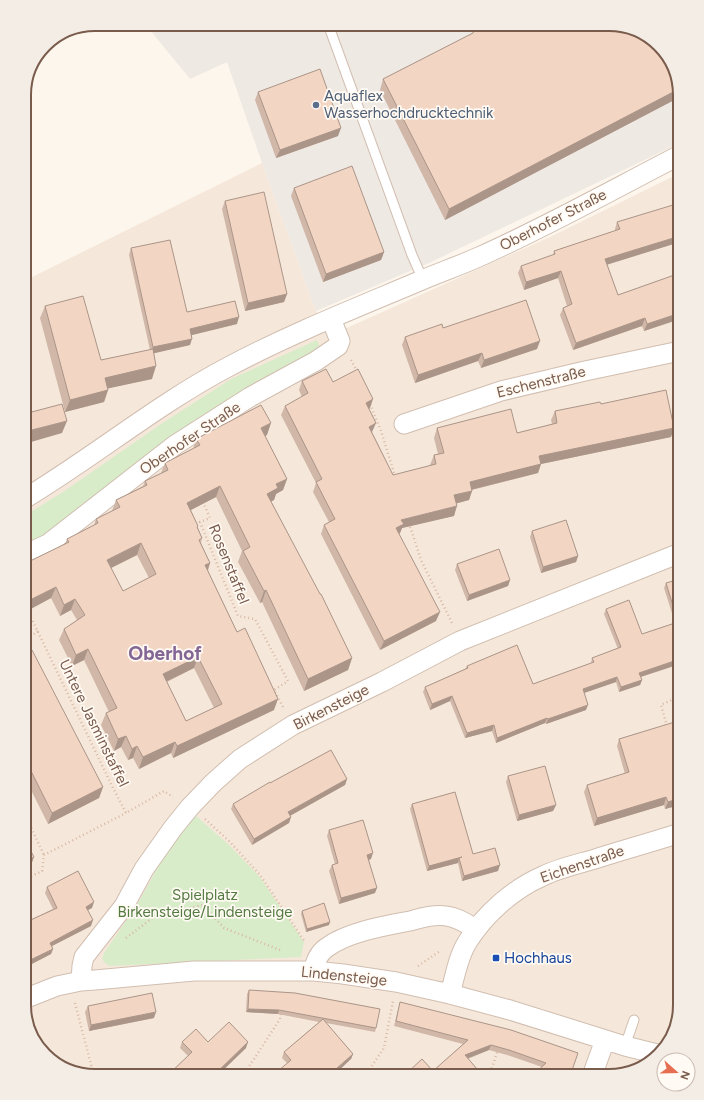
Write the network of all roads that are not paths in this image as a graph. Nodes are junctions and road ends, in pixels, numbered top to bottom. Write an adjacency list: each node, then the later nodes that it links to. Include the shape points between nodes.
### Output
1 (331, 31): 3 (lane)
2 (673, 159): 3 (street, Oberhofer Straße, via 550,223)
3 (423, 280): 4 (street, Oberhofer Straße)
4 (331, 318): 7 (street, Oberhofer Straße, via 272,345 186,390 74,468); 8 (street, Oberhofer Straße, via 340,341 338,346 250,397 175,445 48,544)
5 (673, 352): 6 (street, Eschenstraße, via 501,391)
6 (404, 424)
7 (31, 494)
8 (31, 552)
9 (673, 556): 13 (street, Birkensteige, via 460,641 294,725 240,759 212,783 173,828 144,869 124,906 84,958)
10 (673, 835): 11 (street, Eichenstraße, via 542,876 497,906)
11 (472, 936): 12 (street, via 456,917 431,916 373,928 338,940 325,948); 14 (street, Eichenstraße, via 462,955)
12 (314, 967): 13 (street, Lindensteige, via 194,971); 14 (street, Lindensteige)
13 (81, 981): 15 (street, Lindensteige, via 57,986)
14 (450, 994): 17 (street, Lindensteige)
15 (31, 996)
16 (634, 1020): 18 (lane)
17 (605, 1040): 18 (street, Lindensteige); 20 (street)
18 (625, 1046): 19 (street, Lindensteige)
19 (651, 1053)
20 (595, 1069)

